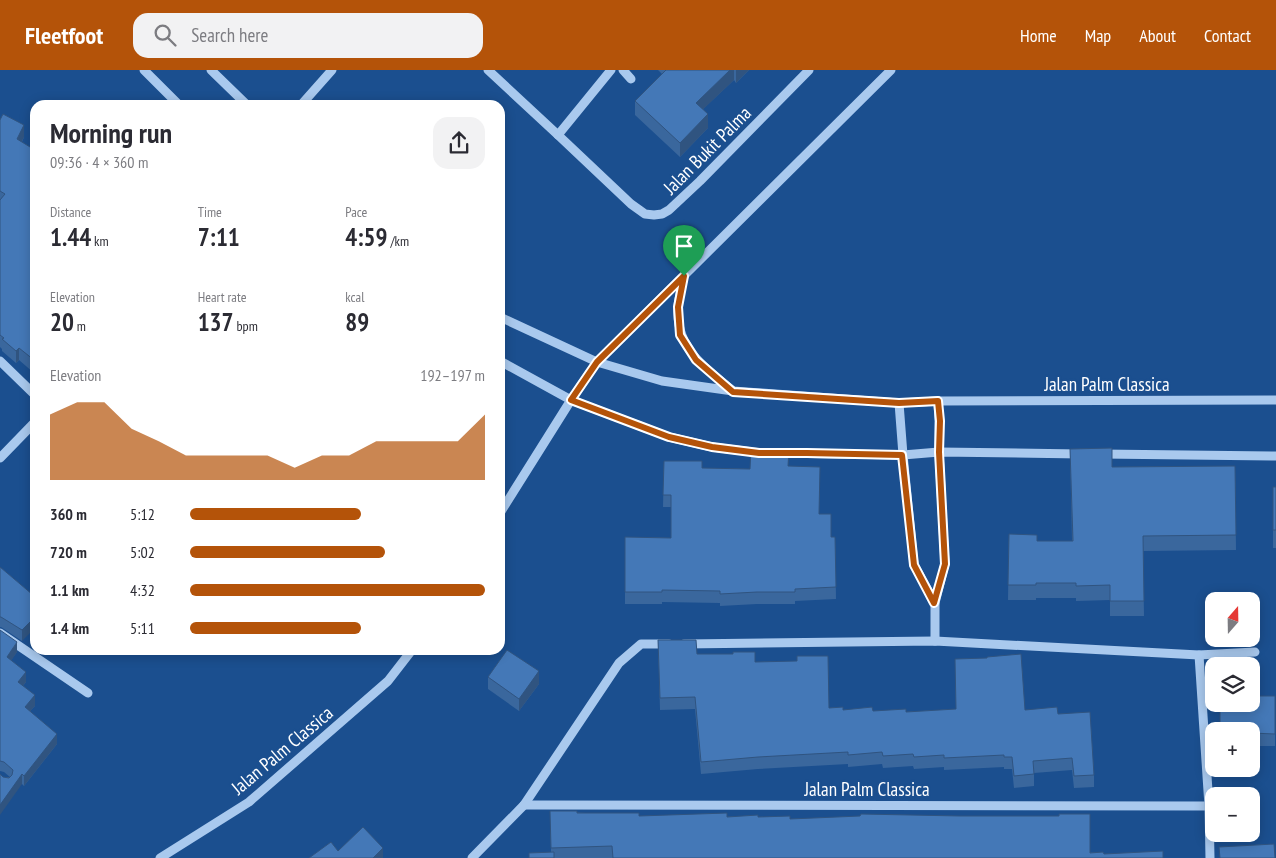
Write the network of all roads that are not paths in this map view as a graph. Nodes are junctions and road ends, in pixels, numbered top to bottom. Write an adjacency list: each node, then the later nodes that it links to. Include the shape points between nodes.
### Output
1 (144, 70): 12 (street)
2 (211, 70): 13 (street)
3 (332, 70): 14 (street)
4 (488, 70): 10 (street, Jalan Bukit Palma)
5 (504, 70): 10 (street)
6 (611, 70): 15 (street)
7 (623, 70): 11 (street)
8 (891, 70): 16 (street)
9 (804, 72): 15 (street, Jalan Bukit Palma, via 700,181 662,214 645,214 631,204)
10 (496, 78): 15 (street, Jalan Bukit Palma)
11 (631, 79)
12 (174, 100)
13 (241, 100)
14 (305, 100)
15 (558, 135)
16 (684, 276): 19 (street); 22 (street, via 678,307 680,335 696,360)
17 (505, 319): 19 (street, Jalan Palm Classica)
18 (0, 361): 21 (street)
19 (597, 362): 22 (street, Jalan Palm Classica, via 662,382); 23 (street)
20 (505, 364): 23 (street)
21 (30, 390)
22 (733, 392): 26 (street, Jalan Palm Classica)
23 (571, 400): 29 (street, via 669,437 712,447 759,453); 32 (street)
24 (1276, 400): 25 (street, Jalan Palm Classica)
25 (938, 401): 26 (street, Jalan Palm Classica); 28 (street)
26 (899, 403): 29 (street)
27 (30, 427): 31 (street)
28 (939, 452): 29 (street); 30 (street); 33 (street, via 945,564)
29 (902, 455): 33 (street, via 914,565)
30 (1276, 456)
31 (0, 458)
32 (505, 505)
33 (934, 603): 35 (street)
34 (0, 633): 37 (street)
35 (936, 641): 40 (street); 43 (street, via 641,644 619,663)
36 (1255, 652): 40 (street)
37 (30, 653)
38 (32, 655): 41 (street)
39 (408, 655): 46 (street, Jalan Palm Classica, via 388,681 249,802)
40 (1199, 655): 42 (street)
41 (88, 693)
42 (1208, 787)
43 (524, 805): 44 (street, Jalan Palm Classica); 47 (street)
44 (1205, 806)
45 (1210, 842): 48 (street)
46 (160, 858)
47 (472, 858)
48 (1210, 858)

